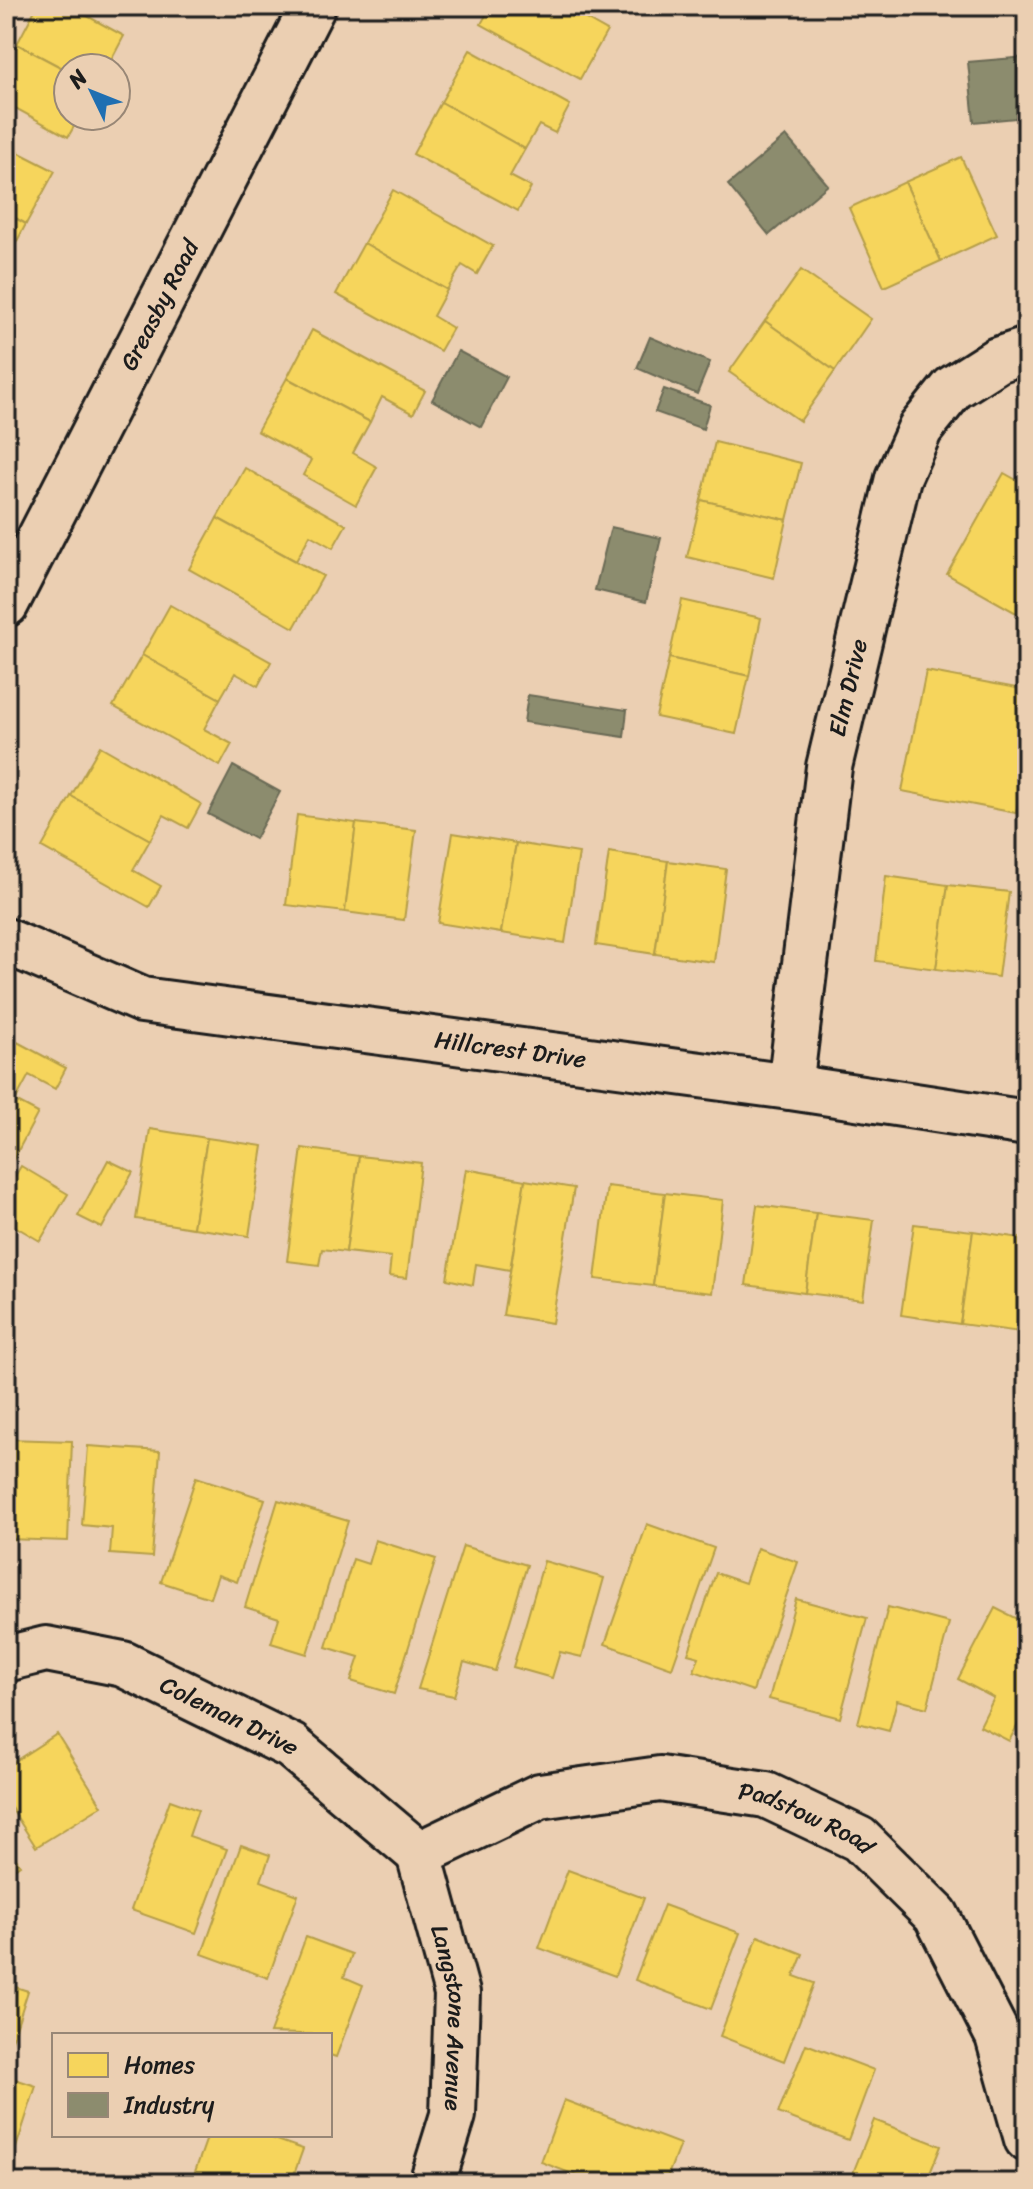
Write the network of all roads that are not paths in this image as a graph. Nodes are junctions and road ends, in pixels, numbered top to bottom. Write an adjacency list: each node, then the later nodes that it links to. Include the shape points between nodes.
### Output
1 (313, 6): 3 (street, Greasby Road)
2 (1027, 350): 5 (street, Elm Drive, via 997,360 953,388 920,429 898,478 829,767)
3 (6, 604)
4 (6, 941): 5 (street, Hillcrest Drive, via 142,1000)
5 (790, 1087): 6 (street, Hillcrest Drive)
6 (1027, 1123)
7 (6, 1659): 8 (street, Coleman Drive, via 46,1649 123,1664 291,1746)
8 (419, 1854): 9 (street, Padstow Road, via 540,1796 660,1779 766,1795 859,1839 936,1915 998,2036); 10 (street, Langstone Avenue, via 457,1993 453,2115)
9 (1027, 2139)
10 (432, 2183)

